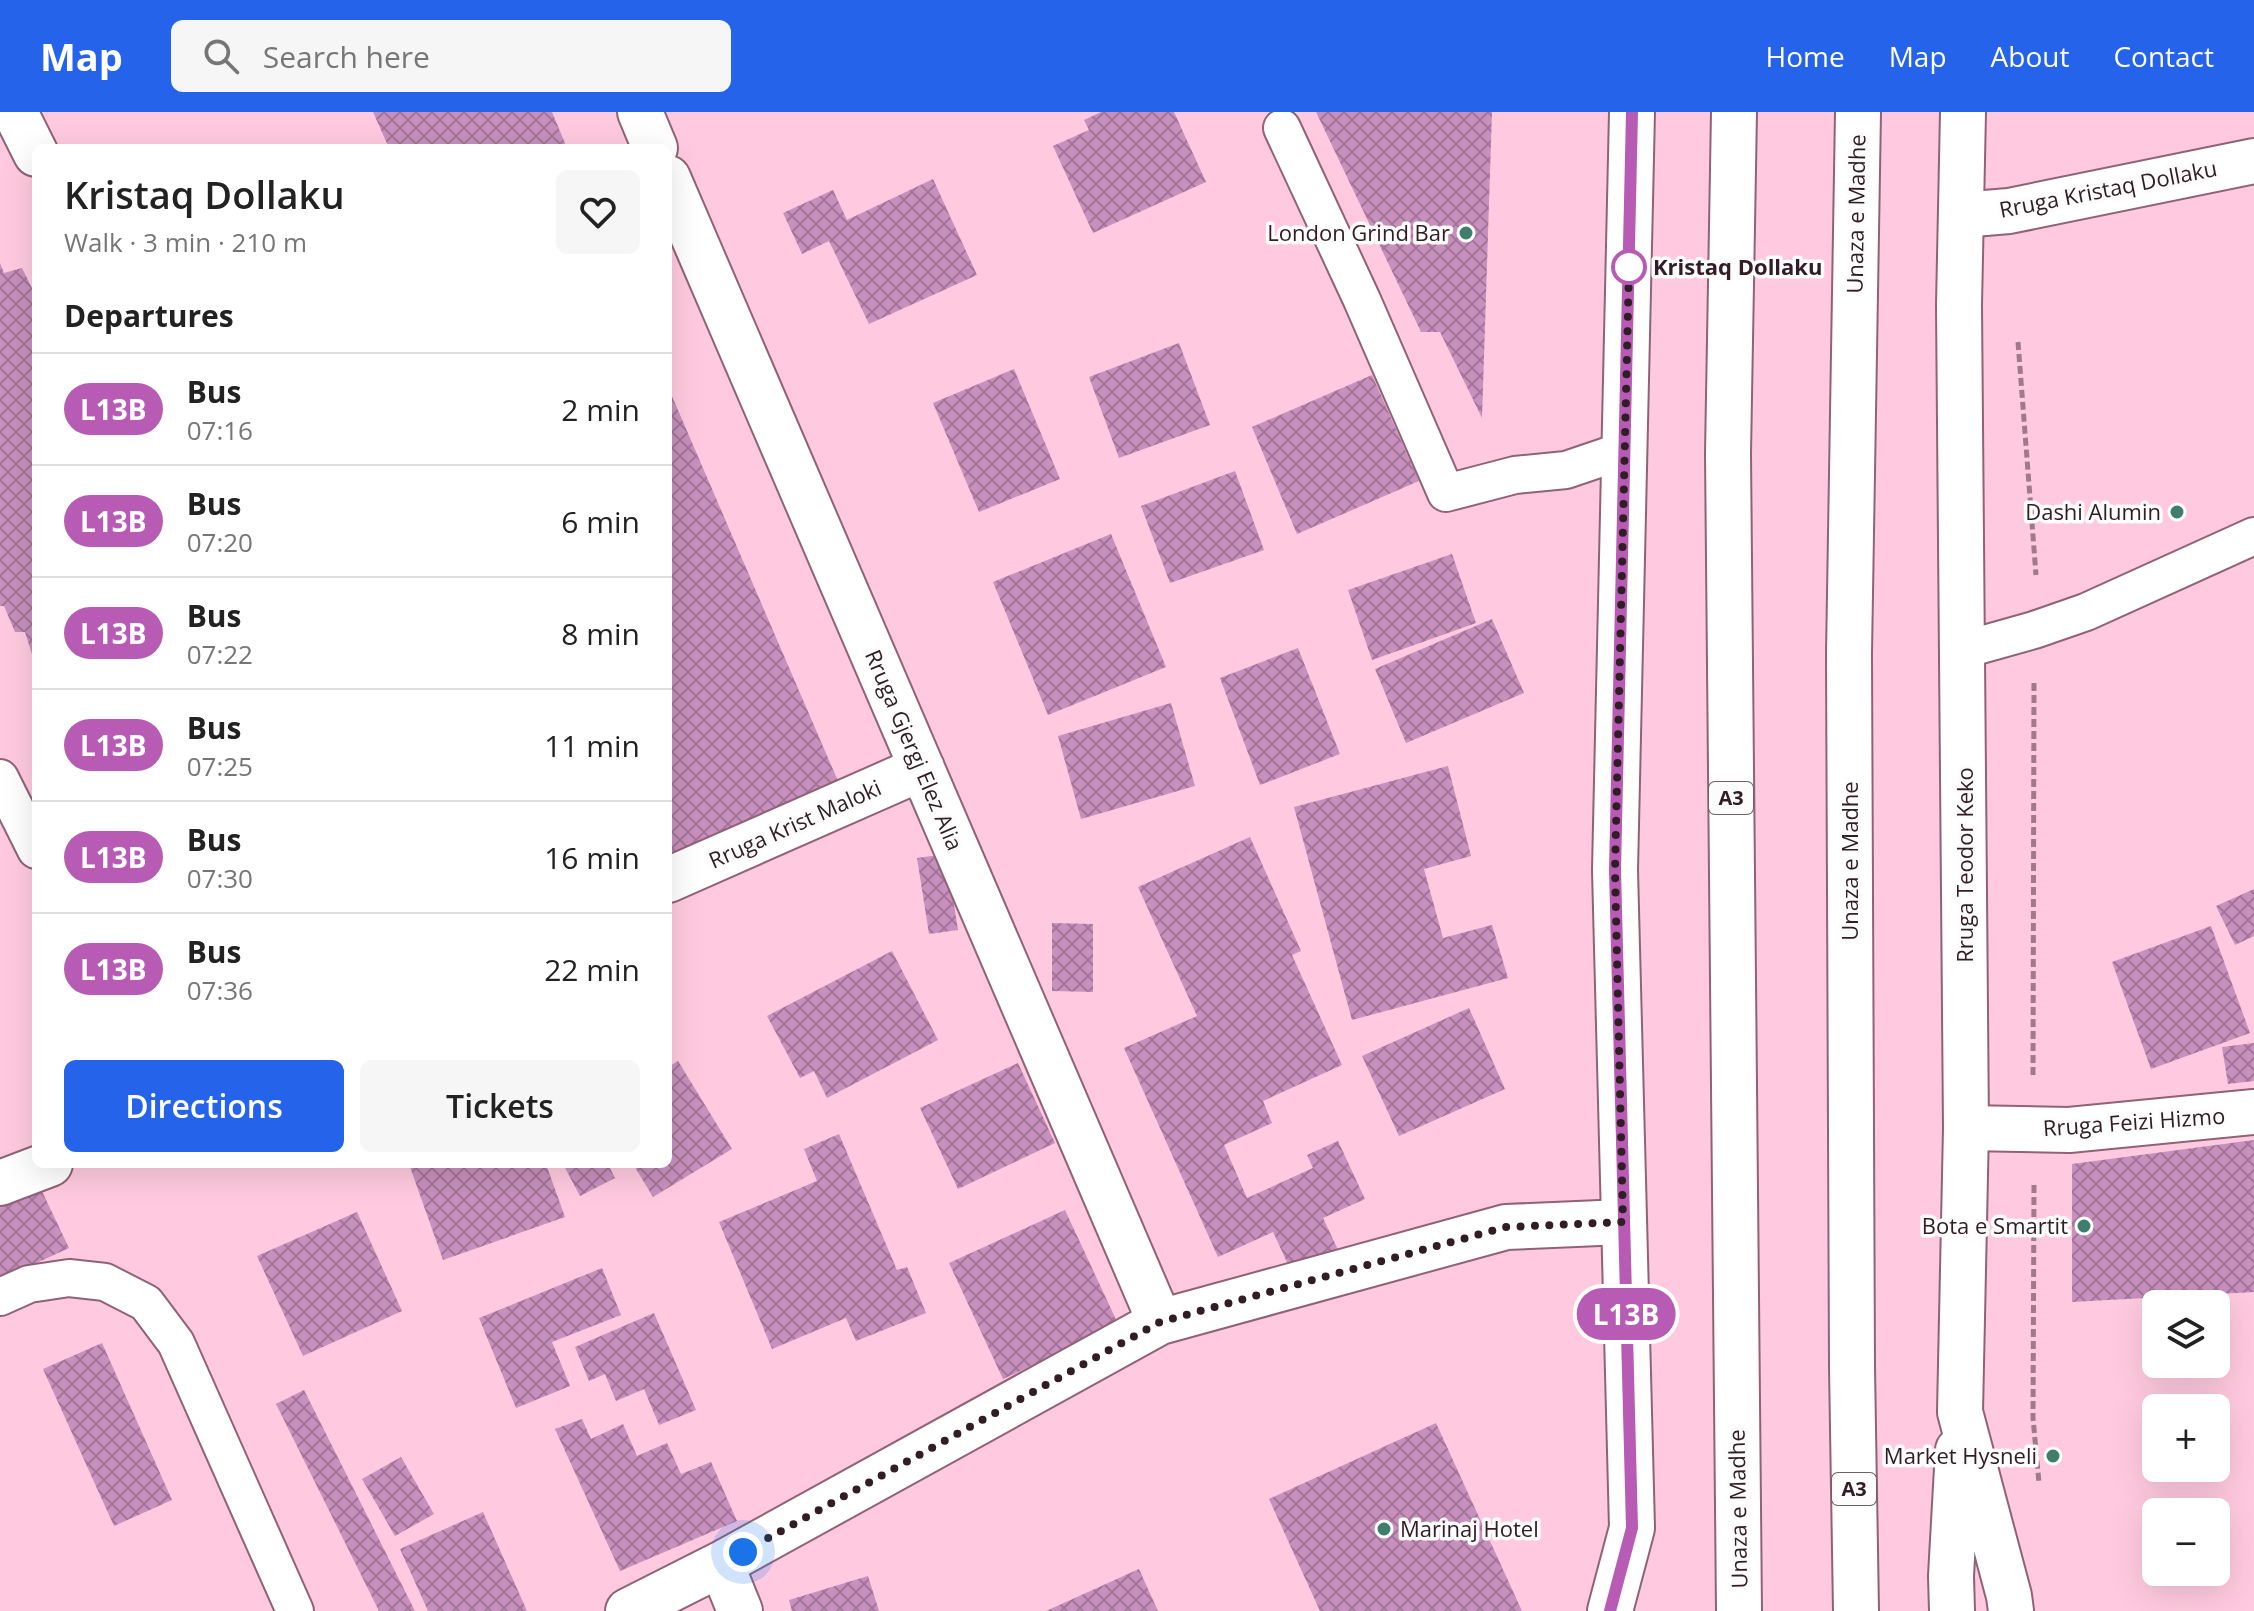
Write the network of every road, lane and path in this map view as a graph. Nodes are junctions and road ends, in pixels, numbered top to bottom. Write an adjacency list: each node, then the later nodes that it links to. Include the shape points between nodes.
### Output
1 (15, 112): 9 (main road)
2 (640, 112): 8 (main road)
3 (1632, 112): 14 (main road)
4 (1734, 112): 39 (main road, Unaza e Madhe / A3, via 1728,470)
5 (1858, 112): 40 (main road, Unaza e Madhe / A3, via 1849,654)
6 (1963, 112): 12 (main road, Rruga Teodor Keko)
7 (1282, 128): 14 (lane, via 1446,493 1515,475 1566,470)
8 (653, 144)
9 (32, 146)
10 (2254, 161): 12 (main road, Rruga Kristaq Dollaku, via 2009,211)
11 (672, 187): 18 (main road, Rruga Gjergj Elez Alia)
12 (1961, 215): 17 (main road, Rruga Teodor Keko)
13 (2017, 331): 16 (path, via 2037,599)
14 (1625, 450): 27 (main road, via 1615,870)
15 (2254, 536): 16 (lane)
16 (2034, 630): 17 (lane); 24 (path)
17 (1963, 650): 23 (main road, Rruga Teodor Keko)
18 (922, 768): 21 (main road, Rruga Krist Maloki); 29 (main road, Rruga Gjergj Elez Alia)
19 (0, 778): 20 (lane)
20 (32, 842)
21 (672, 878)
22 (2254, 1112): 24 (main road, Rruga Feizi Hizmo)
23 (1966, 1128): 24 (main road, Rruga Feizi Hizmo); 30 (main road, Rruga Teodor Keko)
24 (2034, 1130): 31 (path, via 2033,1418)
25 (39, 1168): 26 (main road)
26 (0, 1183)
27 (1623, 1222): 29 (main road, via 1506,1227); 32 (main road)
28 (0, 1297): 34 (lane, via 29,1284 69,1278 105,1282 146,1303 176,1343)
29 (1160, 1322): 33 (main road)
30 (1960, 1412): 41 (main road); 42 (main road, Rruga Teodor Keko)
31 (2040, 1493)
32 (1632, 1528): 37 (main road); 38 (main road)
33 (721, 1564): 35 (main road); 36 (main road)
34 (295, 1611)
35 (628, 1611)
36 (740, 1611)
37 (1610, 1611)
38 (1634, 1611)
39 (1739, 1611)
40 (1856, 1611)
41 (1952, 1611)
42 (2011, 1611)

